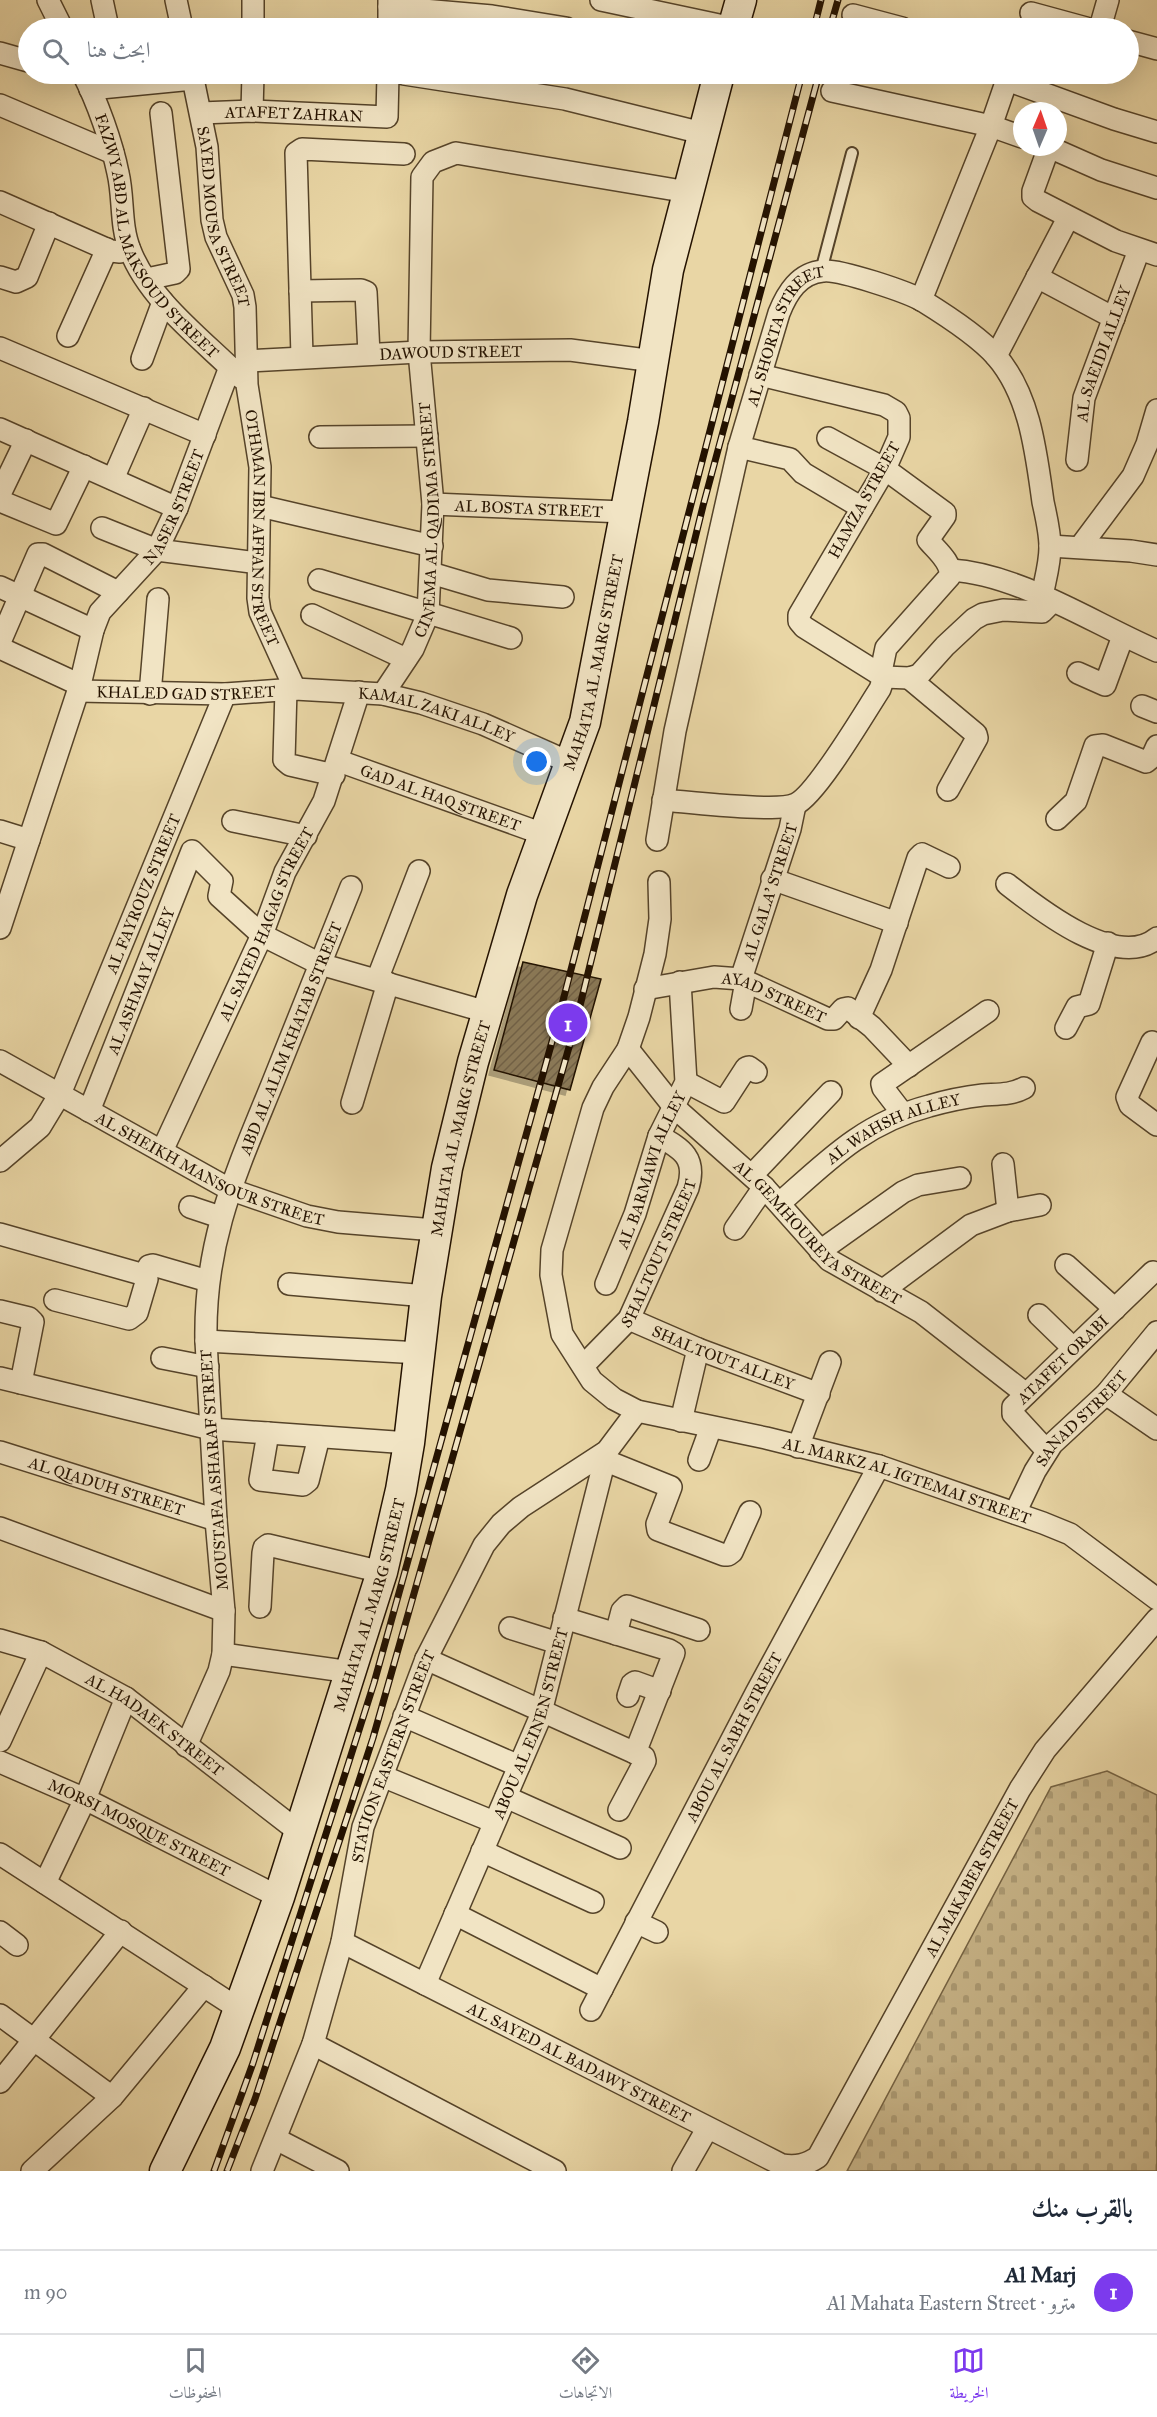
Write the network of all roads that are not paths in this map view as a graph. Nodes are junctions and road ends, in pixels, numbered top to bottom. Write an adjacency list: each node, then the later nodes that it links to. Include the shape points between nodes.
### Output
1 (48, 0): 10 (street)
2 (102, 0): 11 (street)
3 (176, 0): 12 (street)
4 (253, 0): 13 (street)
5 (600, 0): 15 (street)
6 (1108, 0): 18 (street)
7 (389, 12): 14 (street)
8 (1031, 14): 17 (street)
9 (853, 15): 16 (street)
10 (57, 18)
11 (106, 18)
12 (180, 18)
13 (254, 18)
14 (504, 18)
15 (729, 18)
16 (865, 18)
17 (1047, 18)
18 (1103, 18)
19 (1139, 44): 20 (street)
20 (1157, 49)
21 (0, 53): 22 (street)
22 (18, 58)
23 (84, 84): 40 (street, FAZWY ABD AL MAKSOUD STREET)
24 (195, 84): 34 (street, SAYED MOUSA STREET)
25 (253, 84): 33 (street)
26 (388, 84): 33 (street, ATAFET ZAHRAN, via 387,117)
27 (468, 84): 38 (street, via 565,99)
28 (716, 84): 38 (main road, MAHATA AL MARG STREET)
29 (1006, 84): 36 (street)
30 (1026, 84): 37 (street)
31 (832, 91): 36 (street)
32 (0, 105): 40 (street)
33 (252, 111): 34 (street, ATAFET ZAHRAN)
34 (201, 112): 69 (street, SAYED MOUSA STREET, via 212,220 243,295)
35 (161, 113): 56 (street, via 179,269)
36 (991, 126): 39 (street); 58 (street)
37 (1157, 132)
38 (702, 133): 46 (main road, MAHATA AL MARG STREET)
39 (1013, 135)
40 (112, 153): 50 (street, FAZWY ABD AL MAKSOUD STREET, via 119,174)
41 (852, 153): 53 (lane)
42 (404, 154): 57 (street, via 302,149 296,153)
43 (1067, 155): 45 (street)
44 (1046, 156): 48 (street, via 1033,197)
45 (1157, 188)
46 (688, 192): 63 (street, CINEMA AL QADIMA STREET, via 456,153 433,162 422,177); 68 (main road, MAHATA AL MARG STREET, via 668,270)
47 (0, 202): 49 (street)
48 (1068, 218): 52 (street); 55 (street)
49 (48, 223): 51 (street); 54 (street, via 27,277 16,282)
50 (129, 248): 51 (street, via 120,252); 56 (street, FAZWY ABD AL MAKSOUD STREET)
51 (107, 249): 61 (street)
52 (1148, 253): 60 (street, AL SAEIDI ALLEY)
53 (821, 271): 58 (street, AL SHORTA STREET, via 843,272); 70 (street, AL SHORTA STREET, via 802,278 787,293)
54 (0, 277)
55 (1037, 278): 60 (street); 66 (street)
56 (147, 279): 59 (street, FAZWY ABD AL MAKSOUD STREET)
57 (300, 291): 64 (street, via 366,292); 65 (street)
58 (921, 300): 66 (street, AL SHORTA STREET)
59 (163, 302): 67 (street); 69 (street, FAZWY ABD AL MAKSOUD STREET)
60 (1114, 318): 80 (street, AL SAEIDI ALLEY, via 1084,398)
61 (68, 336)
62 (0, 348): 71 (street)
63 (419, 352): 64 (street, DAWOUD STREET); 68 (street, DAWOUD STREET, via 570,350); 75 (street, CINEMA AL QADIMA STREET)
64 (369, 354): 65 (street, DAWOUD STREET)
65 (302, 356): 69 (street, DAWOUD STREET)
66 (996, 356): 93 (street, AL SHORTA STREET, via 1030,425)
67 (142, 359)
68 (654, 361): 90 (main road, MAHATA AL MARG STREET)
69 (239, 364): 74 (street, NASER STREET); 87 (street, OTHMAN IBN AFFAN STREET, via 247,385 260,467)
70 (760, 375): 79 (street, AL SHORTA STREET); 82 (street, HAMZA STREET, via 884,405 896,412 899,437)
71 (144, 408): 74 (street); 83 (street)
72 (1157, 410): 94 (street, via 1133,476)
73 (0, 429): 78 (street)
74 (205, 435): 88 (street, NASER STREET)
75 (427, 436): 76 (street); 86 (street, CINEMA AL QADIMA STREET)
76 (320, 437)
77 (828, 438): 82 (street)
78 (26, 440): 81 (street); 84 (street)
79 (739, 447): 89 (street, via 790,459 803,473); 128 (street, AL SHORTA STREET, via 684,686)
80 (1077, 460)
81 (84, 466): 83 (street); 85 (street, via 56,524)
82 (885, 469): 89 (street, HAMZA STREET); 98 (street, via 945,513 928,540)
83 (113, 479): 88 (street)
84 (0, 494)
85 (0, 501)
86 (433, 504): 90 (street, AL BOSTA STREET); 92 (street, CINEMA AL QADIMA STREET)
87 (260, 506): 92 (street); 97 (street, OTHMAN IBN AFFAN STREET)
88 (177, 508): 95 (street, NASER STREET)
89 (862, 508): 116 (street, HAMZA STREET, via 799,621)
90 (624, 512): 125 (main road, MAHATA AL MARG STREET, via 587,713)
91 (102, 528): 95 (street)
92 (432, 546): 99 (street, CINEMA AL QADIMA STREET)
93 (1050, 546): 94 (street); 105 (street, AL SHORTA STREET)
94 (1080, 547): 96 (street)
95 (156, 550): 97 (street); 102 (street, NASER STREET)
96 (1157, 555)
97 (258, 563): 119 (street, OTHMAN IBN AFFAN STREET, via 260,612)
98 (951, 570): 105 (street, via 975,572); 116 (street, via 946,581 886,648)
99 (430, 573): 103 (street, via 488,590); 106 (street, CINEMA AL QADIMA STREET)
100 (319, 580): 106 (street)
101 (10, 591): 102 (street, via 40,553); 108 (street); 111 (street)
102 (118, 592): 108 (street, NASER STREET, via 100,612)
103 (563, 597)
104 (158, 599): 121 (street)
105 (1047, 599): 109 (street); 117 (street, via 1042,612 1003,610 974,619 919,675)
106 (428, 614): 110 (street); 114 (street, CINEMA AL QADIMA STREET)
107 (312, 615): 114 (street)
108 (93, 630): 118 (street, NASER STREET)
109 (1123, 636): 113 (street); 115 (street, via 1105,684)
110 (511, 638)
111 (0, 642)
112 (0, 648): 118 (street)
113 (1157, 651)
114 (406, 659): 123 (street, CINEMA AL QADIMA STREET)
115 (1078, 673)
116 (884, 677): 117 (street); 129 (street, AL GALA' STREET, via 818,783)
117 (909, 678): 127 (street, via 976,734)
118 (79, 688): 121 (street, KHALED GAD STREET); 135 (street, NASER STREET)
119 (290, 689): 120 (street, KAMAL ZAKI ALLEY); 122 (street, KHALED GAD STREET); 126 (street, GAD AL HAQ STREET, via 284,760 290,765)
120 (359, 692): 123 (street, KAMAL ZAKI ALLEY); 126 (street, AL SAYED HAGAG STREET)
121 (150, 694): 122 (street, KHALED GAD STREET)
122 (225, 694): 166 (street, AL FAYROUZ STREET)
123 (383, 694): 125 (street, KAMAL ZAKI ALLEY, via 483,724)
124 (1157, 746): 130 (street, via 1146,762 1103,745 1095,746 1076,801)
125 (571, 764): 133 (main road, MAHATA AL MARG STREET)
126 (336, 768): 133 (street, GAD AL HAQ STREET); 134 (street, AL SAYED HAGAG STREET)
127 (948, 790)
128 (663, 800): 129 (street, AL GALA' STREET, via 775,808); 136 (street, AL SHORTA STREET)
129 (795, 805): 139 (street, AL GALA' STREET)
130 (1057, 819)
131 (233, 822): 134 (street)
132 (0, 831): 135 (street)
133 (543, 834): 155 (main road, MAHATA AL MARG STREET)
134 (306, 836): 145 (street, AL SAYED HAGAG STREET, via 275,894)
135 (29, 840): 144 (street, NASER STREET)
136 (657, 840)
137 (949, 867): 143 (street, via 927,855 918,858)
138 (419, 871): 150 (street)
139 (772, 879): 143 (street); 149 (street, AL GALA' STREET)
140 (659, 882): 152 (street, AL MARKZ AL IGTEMAI STREET, via 660,919)
141 (1007, 884): 147 (street, via 1054,920)
142 (351, 887): 148 (street, ABD AL ALIM KHATAB STREET)
143 (897, 923): 156 (street)
144 (0, 928)
145 (262, 935): 148 (street); 169 (street, AL ASHMAY ALLEY, via 219,896 222,881 192,851); 173 (street, AL SAYED HAGAG STREET)
146 (1157, 938): 147 (street, via 1142,947)
147 (1108, 943): 157 (street, via 1089,1004 1077,1007)
148 (320, 964): 150 (street); 178 (street, ABD AL ALIM KHATAB STREET)
149 (744, 980): 151 (street, AYAD STREET, via 714,977); 153 (street, AL GALA' STREET); 156 (street, AYAD STREET, via 828,1019 848,1008)
150 (382, 982): 155 (street); 167 (street)
151 (680, 982): 152 (street, AYAD STREET); 163 (street, AL BARMAWI ALLEY)
152 (645, 989): 159 (street, AL MARKZ AL IGTEMAI STREET)
153 (741, 1009)
154 (988, 1011): 161 (street)
155 (487, 1012): 185 (main road, MAHATA AL MARG STREET)
156 (860, 1018): 161 (street)
157 (1066, 1028)
158 (1152, 1042): 171 (street, via 1127,1097 1130,1106)
159 (628, 1049): 168 (street, AL GEMHOUREYA STREET); 208 (street, AL MARKZ AL IGTEMAI STREET, via 593,1108 552,1250 551,1275 562,1334)
160 (0, 1061): 166 (street, AL SHEIKH MANSOUR STREET)
161 (909, 1066): 170 (street, via 882,1086)
162 (756, 1072): 163 (street, via 746,1068 723,1102)
163 (686, 1082): 168 (street, AL BARMAWI ALLEY)
164 (1024, 1088): 170 (street, AL WAHSH ALLEY)
165 (831, 1092): 177 (street)
166 (60, 1095): 169 (street, AL SHEIKH MANSOUR STREET); 174 (street, AL FAYROUZ STREET, via 40,1127)
167 (352, 1103)
168 (674, 1107): 172 (street, AL BARMAWI ALLEY); 177 (street, AL GEMHOUREYA STREET)
169 (89, 1111): 173 (street, AL SHEIKH MANSOUR STREET)
170 (903, 1114): 179 (street, AL WAHSH ALLEY, via 846,1145)
171 (1157, 1125)
172 (659, 1136): 193 (street, AL BARMAWI ALLEY, via 635,1214); 200 (street, SHALTOUT STREET, via 687,1156 691,1177)
173 (162, 1151): 178 (street, AL SHEIKH MANSOUR STREET)
174 (0, 1161)
175 (1003, 1164): 182 (street)
176 (960, 1178): 187 (street, via 918,1185 903,1192)
177 (758, 1181): 179 (street, AL GEMHOUREYA STREET); 184 (street)
178 (230, 1189): 183 (street, MOUSTAFA ASHARAF STREET); 185 (street, AL SHEIKH MANSOUR STREET, via 307,1216)
179 (780, 1203): 187 (street, AL GEMHOUREYA STREET)
180 (1040, 1205): 182 (street)
181 (190, 1207): 183 (street)
182 (1008, 1211): 194 (street, via 971,1225)
183 (220, 1217): 191 (street, MOUSTAFA ASHARAF STREET)
184 (735, 1229)
185 (435, 1230): 195 (main road, MAHATA AL MARG STREET)
186 (0, 1234): 190 (street)
187 (820, 1251): 194 (street, AL GEMHOUREYA STREET, via 842,1269)
188 (1066, 1265): 197 (street)
189 (1153, 1272): 197 (street, ATAFET ORABI)
190 (146, 1274): 191 (street, via 153,1265); 196 (street, via 137,1313 129,1318)
191 (208, 1281): 202 (street, MOUSTAFA ASHARAF STREET)
192 (289, 1284): 195 (street)
193 (606, 1284)
194 (882, 1291): 213 (street, AL GEMHOUREYA STREET, via 921,1312)
195 (426, 1296): 205 (main road, MAHATA AL MARG STREET)
196 (56, 1300)
197 (1114, 1309): 203 (street, ATAFET ORABI)
198 (0, 1311): 211 (street, via 33,1322)
199 (1039, 1315): 203 (street)
200 (629, 1319): 204 (street, SHALTOUT ALLEY); 208 (street, SHALTOUT STREET)
201 (1157, 1332): 214 (street, SANAD STREET)
202 (206, 1341): 205 (street); 209 (street, MOUSTAFA ASHARAF STREET)
203 (1073, 1348): 213 (street, ATAFET ORABI)
204 (698, 1349): 212 (street, SHALTOUT ALLEY); 216 (street)
205 (420, 1353): 222 (main road, MAHATA AL MARG STREET)
206 (162, 1358): 209 (street)
207 (830, 1362): 212 (street)
208 (583, 1366): 215 (street, AL MARKZ AL IGTEMAI STREET, via 592,1381)
209 (208, 1367): 219 (street, MOUSTAFA ASHARAF STREET)
210 (0, 1377): 211 (street)
211 (21, 1383): 219 (street)
212 (819, 1394): 223 (street)
213 (1026, 1394): 224 (street, ATAFET ORABI, via 1014,1405 1013,1414)
214 (1106, 1394): 217 (street); 224 (street, SANAD STREET)
215 (637, 1411): 216 (street, AL MARKZ AL IGTEMAI STREET); 226 (street, STATION EASTERN STREET)
216 (681, 1421): 218 (street, AL MARKZ AL IGTEMAI STREET)
217 (1156, 1426)
218 (711, 1427): 223 (street, AL MARKZ AL IGTEMAI STREET); 227 (street)
219 (211, 1429): 220 (street); 231 (street, MOUSTAFA ASHARAF STREET)
220 (268, 1433): 221 (street); 221 (street, via 260,1480 263,1482 303,1485 308,1481)
221 (319, 1437): 222 (street)
222 (409, 1443): 233 (main road, MAHATA AL MARG STREET)
223 (798, 1447): 228 (street, AL MARKZ AL IGTEMAI STREET)
224 (1047, 1451): 230 (street, SANAD STREET)
225 (0, 1452): 231 (street, AL QIADUH STREET)
226 (605, 1456): 229 (street, via 671,1487 658,1530 728,1555); 237 (street, ABOU AL EINEN STREET); 246 (street, STATION EASTERN STREET, via 521,1507 501,1524 484,1545)
227 (699, 1460)
228 (879, 1466): 230 (street, AL MARKZ AL IGTEMAI STREET); 271 (street, ABOU AL SABH STREET)
229 (750, 1512)
230 (1016, 1513): 234 (street, AL MARKZ AL IGTEMAI STREET, via 1070,1534)
231 (216, 1520): 236 (street, MOUSTAFA ASHARAF STREET)
232 (0, 1528): 236 (street)
233 (382, 1572): 235 (street, via 268,1545 263,1553); 247 (main road, MAHATA AL MARG STREET)
234 (1157, 1599)
235 (260, 1607)
236 (224, 1611): 245 (street, MOUSTAFA ASHARAF STREET)
237 (564, 1618): 241 (street); 243 (street, ABOU AL EINEN STREET)
238 (1157, 1619): 287 (street, AL MAKABER STREET, via 1045,1750 1020,1789)
239 (510, 1628): 243 (street)
240 (699, 1630): 241 (street, via 627,1606)
241 (616, 1634): 248 (street, via 673,1652)
242 (0, 1640): 244 (street, AL HADAEK STREET)
243 (558, 1642): 251 (street, ABOU AL EINEN STREET)
244 (41, 1652): 250 (street, AL HADAEK STREET); 253 (street)
245 (223, 1654): 247 (street); 254 (street, MOUSTAFA ASHARAF STREET)
246 (426, 1659): 251 (street); 252 (street, STATION EASTERN STREET)
247 (351, 1672): 263 (main road, MAHATA AL MARG STREET)
248 (660, 1691): 249 (street, via 636,1682); 255 (street)
249 (628, 1696)
250 (126, 1698): 254 (street, AL HADAEK STREET); 260 (street)
251 (541, 1711): 255 (street); 257 (street, ABOU AL EINEN STREET)
252 (404, 1716): 257 (street); 258 (street, STATION EASTERN STREET)
253 (0, 1741)
254 (186, 1746): 263 (street, AL HADAEK STREET)
255 (635, 1753): 261 (street, via 645,1761)
256 (0, 1762): 260 (street, MORSI MOSQUE STREET)
257 (519, 1766): 259 (street, ABOU AL EINEN STREET)
258 (382, 1776): 262 (street); 274 (street, STATION EASTERN STREET, via 363,1827)
259 (506, 1797): 262 (street, ABOU AL EINEN STREET); 264 (street)
260 (85, 1799): 267 (street); 268 (street, MORSI MOSQUE STREET)
261 (619, 1809)
262 (494, 1822): 265 (street, ABOU AL EINEN STREET)
263 (299, 1832): 268 (main road, MAHATA AL MARG STREET)
264 (620, 1848)
265 (482, 1851): 269 (street); 270 (street, ABOU AL EINEN STREET)
266 (0, 1854): 267 (street)
267 (45, 1883): 272 (street)
268 (279, 1897): 278 (main road, MAHATA AL MARG STREET)
269 (593, 1902)
270 (455, 1914): 275 (street, ABOU AL EINEN STREET); 277 (street)
271 (636, 1922): 273 (street); 277 (street, ABOU AL SABH STREET)
272 (121, 1932): 276 (street); 281 (street)
273 (657, 1932)
274 (342, 1942): 275 (street, AL SAYED AL BADAWY STREET); 282 (street, STATION EASTERN STREET)
275 (425, 1984): 285 (street, AL SAYED AL BADAWY STREET)
276 (204, 1986): 278 (street); 284 (street)
277 (602, 1989): 279 (street, ABOU AL SABH STREET)
278 (239, 2009): 289 (main road, MAHATA AL MARG STREET, via 225,2048)
279 (591, 2010)
280 (0, 2015): 281 (street)
281 (34, 2040): 283 (street); 284 (street)
282 (313, 2044): 286 (street, STATION EASTERN STREET); 292 (street)
283 (0, 2082)
284 (112, 2097): 288 (street)
285 (707, 2129): 287 (street, AL SAYED AL BADAWY STREET, via 782,2165 795,2167); 293 (street)
286 (276, 2139): 290 (street, STATION EASTERN STREET); 291 (street)
287 (818, 2157)
288 (32, 2171)
289 (165, 2171)
290 (262, 2171)
291 (338, 2171)
292 (555, 2171)
293 (683, 2171)

